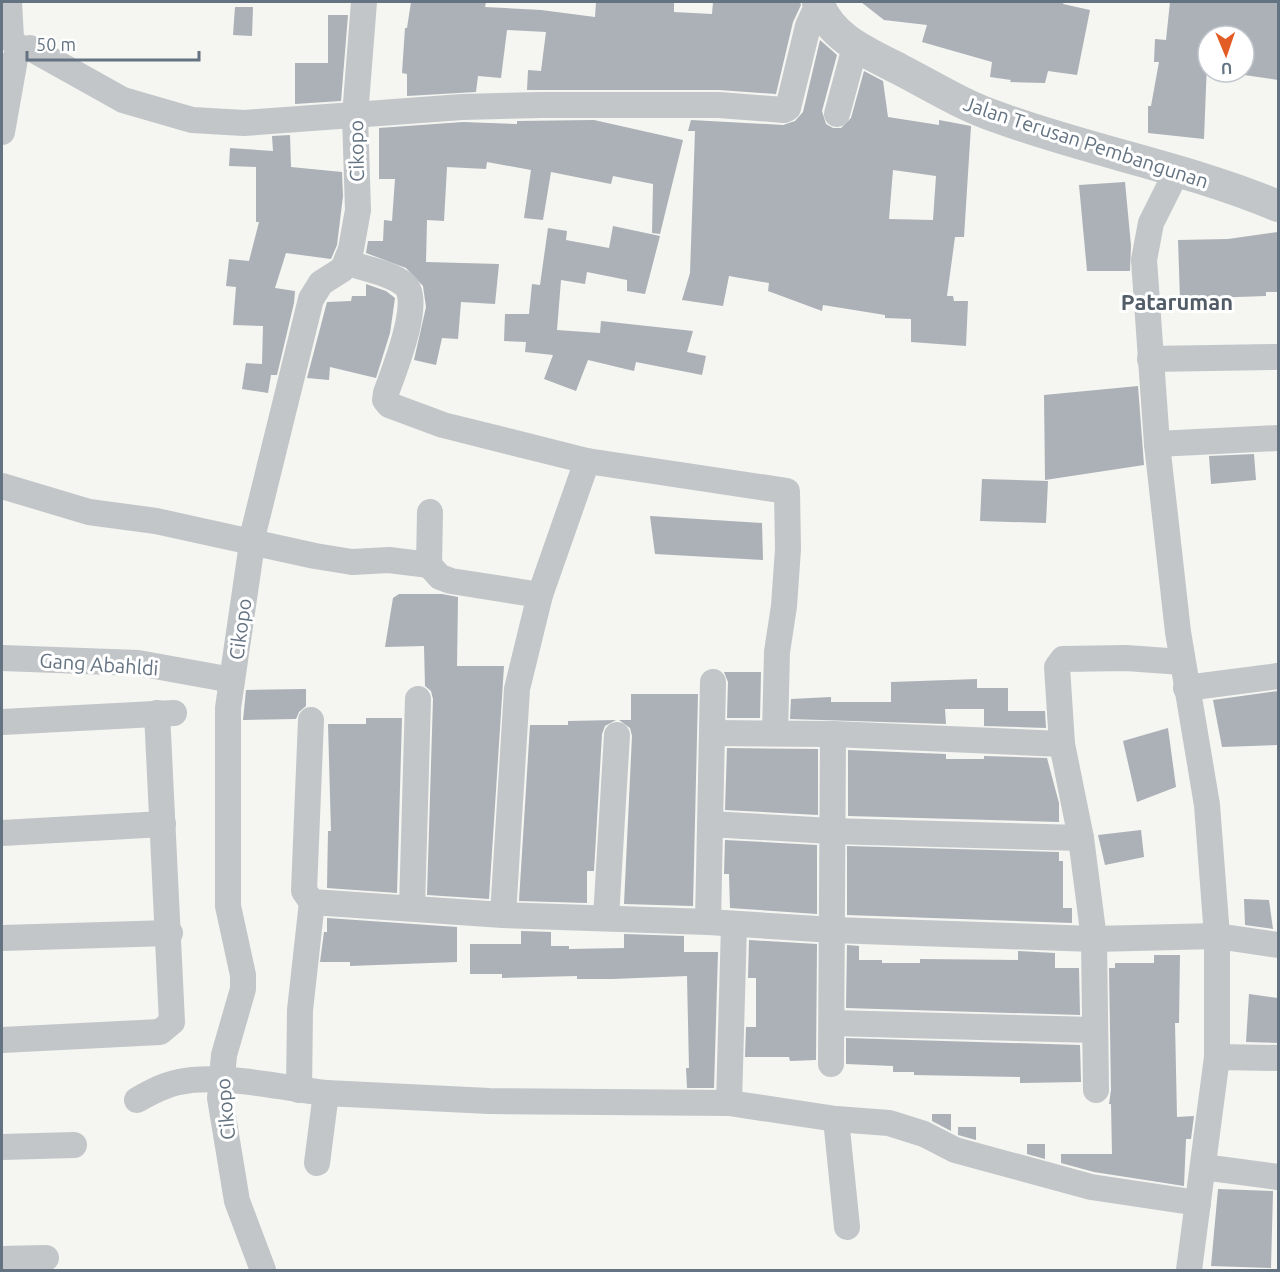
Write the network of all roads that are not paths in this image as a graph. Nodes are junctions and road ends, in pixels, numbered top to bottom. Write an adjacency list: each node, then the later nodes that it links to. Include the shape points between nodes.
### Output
1 (9, 2): 5 (street, via 11,38)
2 (364, 2): 7 (street, Cikopo)
3 (818, 3): 4 (street, Jalan Terusan Pembangunan, via 837,31); 7 (street, via 808,26 788,108 784,110 719,105 541,105)
4 (855, 47): 6 (street); 9 (street, Jalan Terusan Pembangunan, via 947,96 997,117)
5 (19, 50): 7 (street, via 30,48 123,100 192,120 244,123); 8 (street)
6 (837, 114)
7 (355, 116): 11 (street, Cikopo, via 358,210)
8 (2, 132)
9 (1177, 171): 10 (street, Jalan Terusan Pembangunan); 13 (street, via 1151,223 1144,260)
10 (1278, 206)
11 (348, 263): 16 (street, via 392,278 407,286 411,296 408,323 386,393 389,405 443,425); 19 (street, Cikopo, via 321,284 311,299)
12 (1275, 357): 13 (street)
13 (1150, 359): 15 (street)
14 (1278, 438): 15 (street)
15 (1157, 444): 23 (street)
16 (587, 461): 21 (street); 32 (street, via 787,491 788,549 777,652)
17 (2, 486): 19 (street, via 89,512)
18 (430, 512): 20 (street)
19 (252, 541): 20 (street, via 352,562 388,560); 25 (street, Cikopo)
20 (429, 565): 21 (street, via 440,577 451,581)
21 (540, 595): 43 (street, via 517,689)
22 (2, 658): 25 (street, Gang Abahldi, via 138,663)
23 (1182, 662): 27 (street); 35 (street, via 1063,659 1056,673)
24 (1278, 676): 27 (street)
25 (232, 680): 59 (street, Cikopo, via 228,708 228,906 243,989)
26 (712, 682): 31 (street)
27 (1186, 688): 49 (street, via 1207,805)
28 (418, 699): 42 (street)
29 (311, 720): 41 (street, via 304,891)
30 (2, 722): 36 (street, via 166,713)
31 (712, 733): 32 (street); 37 (street)
32 (775, 733): 33 (street)
33 (833, 734): 35 (street); 38 (street)
34 (617, 735): 44 (street)
35 (1062, 744): 40 (street)
36 (164, 824): 39 (street); 48 (street)
37 (710, 824): 38 (street); 45 (street)
38 (831, 831): 40 (street); 47 (street)
39 (2, 833)
40 (1081, 838): 51 (street)
41 (312, 902): 42 (street); 60 (street, via 300,1010)
42 (412, 908): 43 (street)
43 (503, 915): 44 (street)
44 (606, 918): 45 (street)
45 (708, 922): 46 (street)
46 (734, 925): 47 (street); 64 (street)
47 (833, 930): 51 (street); 53 (street)
48 (170, 933): 50 (street); 55 (street, via 169,1027 160,1032)
49 (1217, 936): 51 (street); 52 (street); 56 (street)
50 (2, 938)
51 (1094, 939): 54 (street)
52 (1278, 945)
53 (832, 1023): 54 (street); 58 (street)
54 (1095, 1030): 61 (street)
55 (2, 1040)
56 (1217, 1057): 57 (street); 69 (street)
57 (1278, 1058)
58 (831, 1065)
59 (220, 1080): 60 (street); 63 (street, via 179,1082); 75 (street, Cikopo, via 237,1201)
60 (299, 1090): 62 (street)
61 (1095, 1090)
62 (326, 1093): 64 (street, via 489,1101); 68 (street)
63 (137, 1100)
64 (729, 1103): 65 (street)
65 (836, 1119): 71 (street, via 889,1123 924,1134 955,1150 1091,1187); 72 (street)
66 (74, 1145): 67 (street)
67 (2, 1148)
68 (317, 1163)
69 (1203, 1167): 70 (street); 71 (street)
70 (1278, 1178)
71 (1198, 1203): 76 (street)
72 (847, 1227)
73 (46, 1258): 74 (street)
74 (2, 1259)
75 (263, 1270)
76 (1189, 1270)

